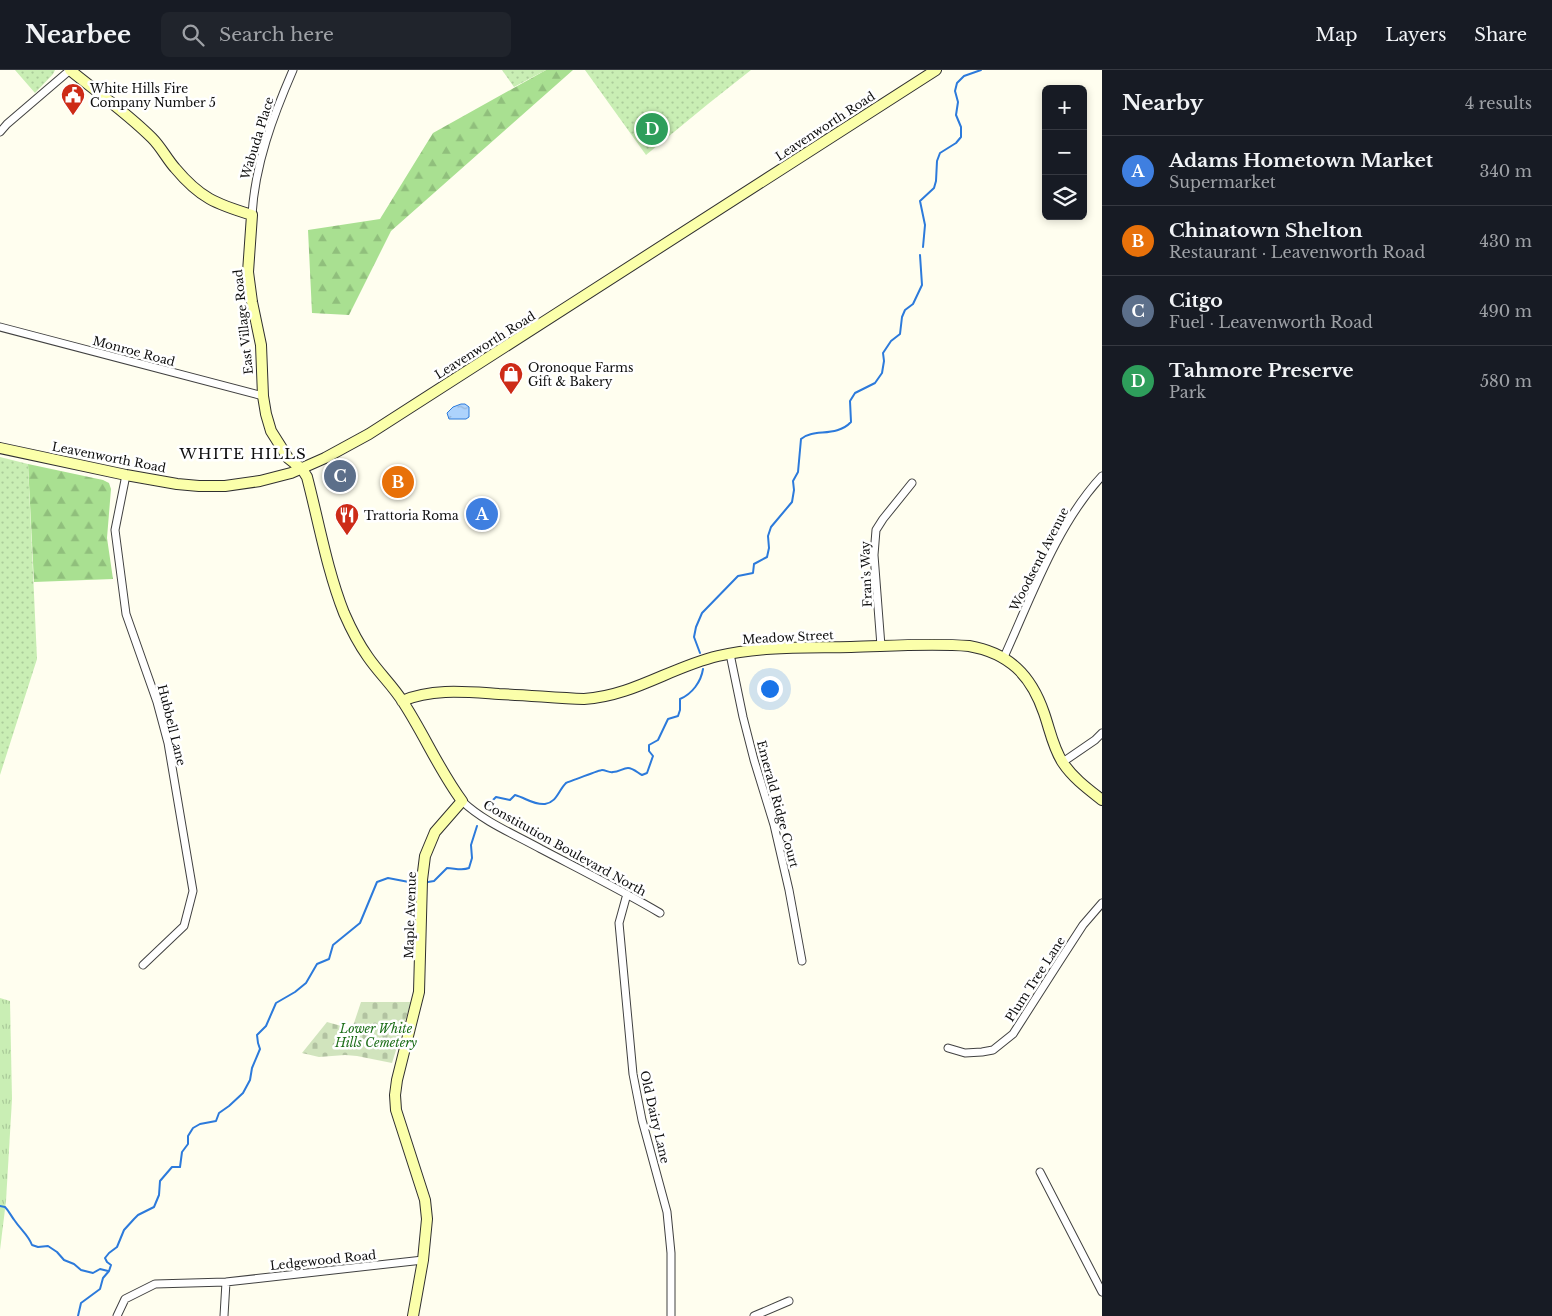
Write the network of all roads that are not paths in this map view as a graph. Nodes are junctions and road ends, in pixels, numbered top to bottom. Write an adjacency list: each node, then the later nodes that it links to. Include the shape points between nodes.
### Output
1 (70, 70): 4 (street); 5 (main road, via 153,139 193,188 216,204)
2 (293, 70): 5 (street, Wabuda Place, via 277,105 260,165 253,190)
3 (936, 70): 9 (main road, Leavenworth Road, via 369,434)
4 (0, 132)
5 (252, 215): 7 (main road, East Village Road, via 248,272 261,345)
6 (0, 327): 7 (street, Monroe Road)
7 (263, 396): 9 (main road, East Village Road, via 270,431 288,458)
8 (0, 448): 10 (main road, Leavenworth Road)
9 (302, 469): 10 (main road, Leavenworth Road, via 260,481 225,486 199,486); 16 (main road, via 345,614 368,657)
10 (126, 475): 25 (street, Hubbell Lane, via 115,530 126,614 168,743 193,891 184,926)
11 (1102, 476): 15 (street, Woodsend Avenue, via 1080,503 1053,551)
12 (912, 483): 13 (street, Fran's Way, via 876,530 874,556)
13 (881, 646): 14 (main road, Meadow Street, via 772,648); 15 (main road, Meadow Street, via 969,646)
14 (730, 654): 16 (main road, Meadow Street, via 698,662 630,690 600,698 441,692); 24 (street, Emerald Ridge Court, via 754,760 774,825)
15 (1004, 658): 18 (main road, Meadow Street, via 1031,683)
16 (402, 701): 19 (main road)
17 (1102, 733): 18 (street)
18 (1063, 762): 20 (main road, Meadow Street, via 1077,780)
19 (462, 800): 21 (street, Constitution Boulevard North, via 493,824); 28 (main road, Maple Avenue, via 435,832 425,856 419,992 395,1095 396,1110 425,1200 427,1219)
20 (1102, 800)
21 (627, 894): 23 (street, Constitution Boulevard North); 35 (street, Old Dairy Lane, via 619,923 633,1074 667,1212)
22 (1102, 903): 26 (street, Plum Tree Lane, via 1004,1043 982,1052 965,1053)
23 (660, 913)
24 (802, 961)
25 (143, 965)
26 (948, 1048)
27 (1040, 1172): 30 (street)
28 (423, 1260): 29 (street, Ledgewood Road); 34 (main road, Maple Avenue)
29 (226, 1282): 32 (street, Ledgewood Road, via 155,1284 125,1299); 33 (street)
30 (1102, 1292)
31 (789, 1301): 36 (street)
32 (117, 1316)
33 (224, 1316)
34 (414, 1316)
35 (671, 1316)
36 (754, 1316)

